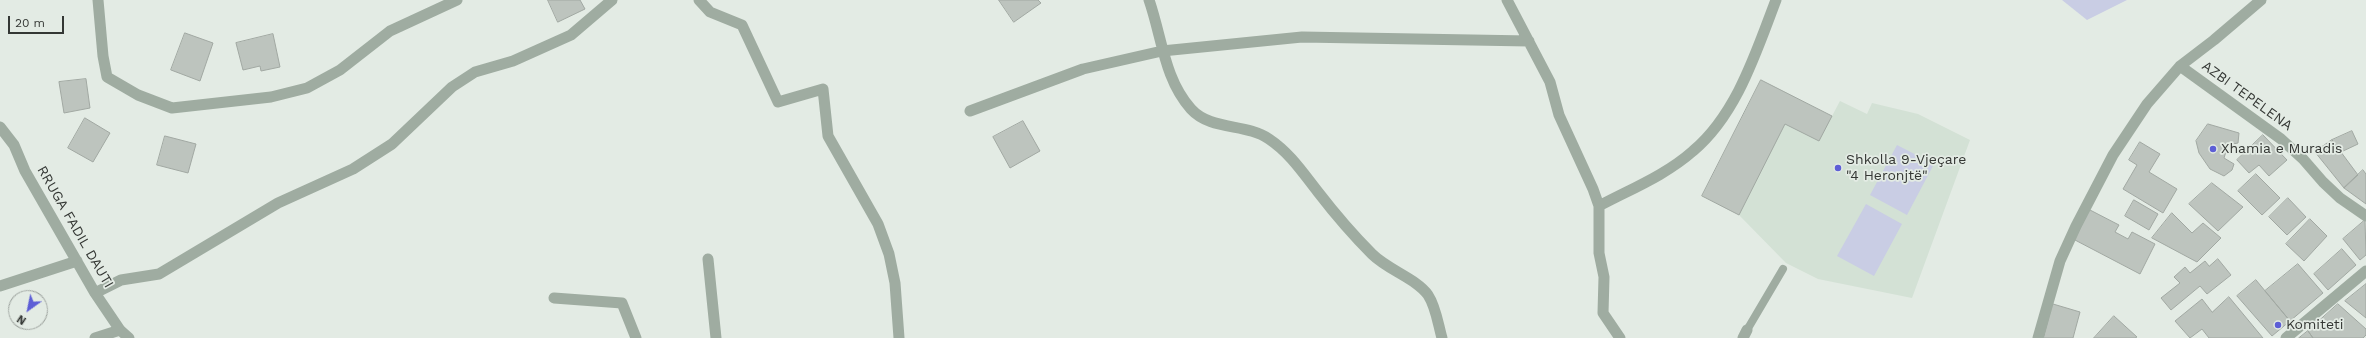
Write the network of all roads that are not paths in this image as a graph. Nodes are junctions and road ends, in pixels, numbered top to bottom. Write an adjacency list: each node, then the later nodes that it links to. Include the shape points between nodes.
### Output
1 (98, 0): 2 (street, via 107,77 138,95 172,108 271,97 307,88 340,70 390,31)
2 (457, 0)
3 (612, 0): 21 (street, via 571,36 513,61 475,72 452,86 392,144 353,169 278,203 159,274 121,280)
4 (700, 0): 29 (street, via 710,12 742,25 778,102 823,88 828,136 878,224 889,254 895,283)
5 (1149, 0): 10 (street)
6 (1507, 0): 9 (street)
7 (1776, 0): 14 (street, via 1733,101 1717,126 1694,150 1667,171)
8 (2261, 0): 11 (street)
9 (1529, 41): 10 (street, via 1302,37); 14 (street, via 1550,82 1559,115)
10 (1162, 51): 12 (street, via 1083,69); 30 (street, via 1179,94 1192,111 1208,121 1244,128 1268,138 1289,154 1359,242 1378,260 1417,283 1428,295)
11 (2180, 66): 15 (street, AZBI TEPELENA, via 2281,139 2340,198); 32 (street, via 2147,104 2113,155 2060,261)
12 (970, 111)
13 (0, 127): 17 (street, RRUGA FADIL DAUTI, via 14,145 25,171)
14 (1599, 206): 31 (street, via 1598,234 1604,277 1602,313)
15 (2366, 216)
16 (708, 259): 28 (street)
17 (77, 262): 20 (street); 21 (street, RRUGA FADIL DAUTI)
18 (1784, 269): 24 (lane)
19 (2366, 271): 33 (street)
20 (0, 286)
21 (95, 293): 23 (street, RRUGA FADIL DAUTI)
22 (554, 298): 27 (street, via 622,304)
23 (120, 330): 25 (street); 26 (street, RRUGA FADIL DAUTI)
24 (1745, 334)
25 (95, 338)
26 (128, 338)
27 (636, 338)
28 (716, 338)
29 (899, 338)
30 (1442, 338)
31 (1620, 338)
32 (2038, 338)
33 (2286, 338)

